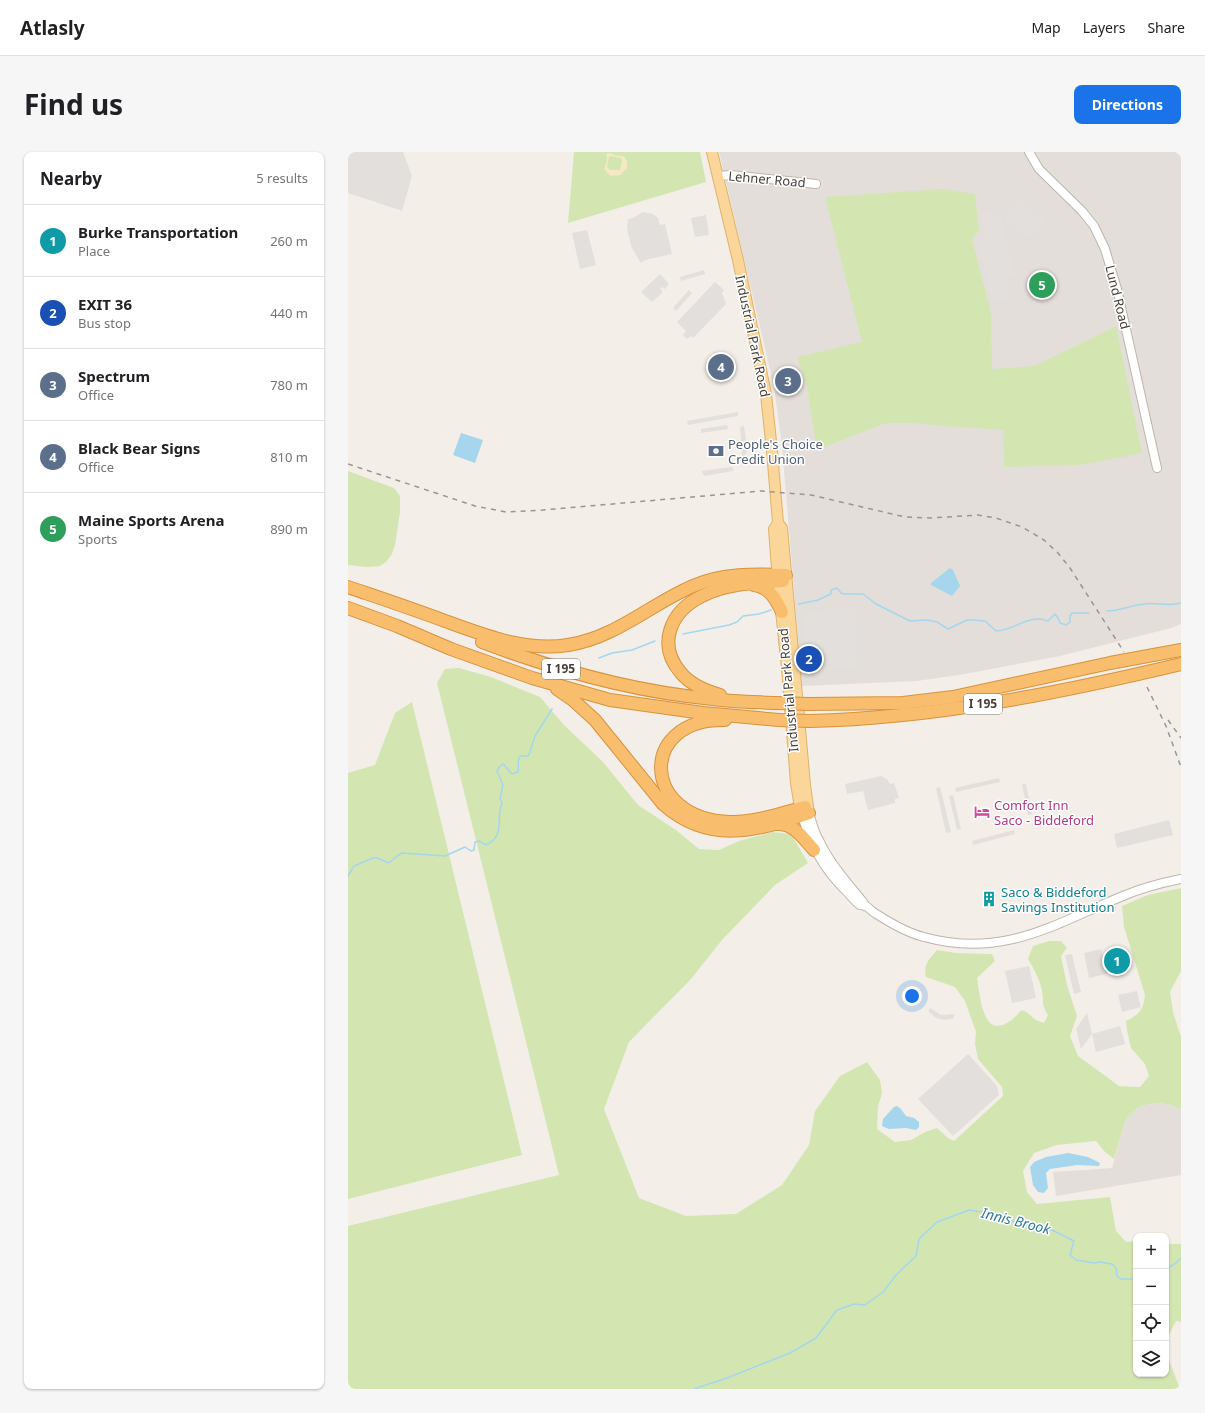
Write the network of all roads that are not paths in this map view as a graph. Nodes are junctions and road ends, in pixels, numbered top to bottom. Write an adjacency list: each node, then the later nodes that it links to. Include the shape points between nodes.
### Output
1 (712, 152): 3 (main road, Industrial Park Road)
2 (1029, 152): 5 (street, Lund Road, via 1039,169 1094,226 1105,250 1115,282)
3 (718, 176): 4 (street, Lehner Road, via 731,175); 6 (main road, Industrial Park Road, via 766,394 778,523 782,528)
4 (816, 184)
5 (1157, 468)
6 (782, 578): 7 (highway); 9 (highway, via 741,576 706,581 606,634 557,646 529,646 502,640); 11 (main road, Industrial Park Road); 21 (main road, Industrial Park Road, via 805,785)
7 (744, 585): 11 (highway, via 760,586 767,590 775,598); 19 (highway, via 715,590 689,603 672,624 668,644 673,662 688,680 713,693)
8 (348, 587): 9 (highway, I 195)
9 (391, 602): 19 (highway, I 195, via 518,656 561,669 648,689)
10 (348, 608): 18 (highway, I 195)
11 (782, 612): 21 (main road, Industrial Park Road, via 795,776)
12 (1181, 641): 14 (highway)
13 (1181, 650): 14 (highway)
14 (1110, 664): 19 (highway, I 195, bridge, via 975,694 903,703 808,704)
15 (1181, 664): 17 (highway)
16 (1181, 668): 17 (highway)
17 (1155, 670): 20 (highway, I 195, bridge, via 1011,700 917,714 844,720)
18 (532, 678): 20 (highway, I 195, via 610,700); 22 (highway, via 562,692 590,714 663,804 678,816 696,825 723,831 748,830)
19 (741, 701)
20 (779, 720): 21 (highway, via 722,720 690,726 675,736 663,753 663,782 677,804 691,813 712,820 738,822)
21 (805, 811): 22 (highway); 23 (street, Industrial Park Road); 25 (street, Industrial Park Road, via 834,867)
22 (770, 825): 23 (highway, via 790,826 798,831)
23 (814, 850): 25 (street, Industrial Park Road, via 840,886 856,902)
24 (1181, 879): 25 (street, Industrial Park Road, via 1124,896 1028,936 990,944 958,943 924,937 898,926)
25 (865, 906)

